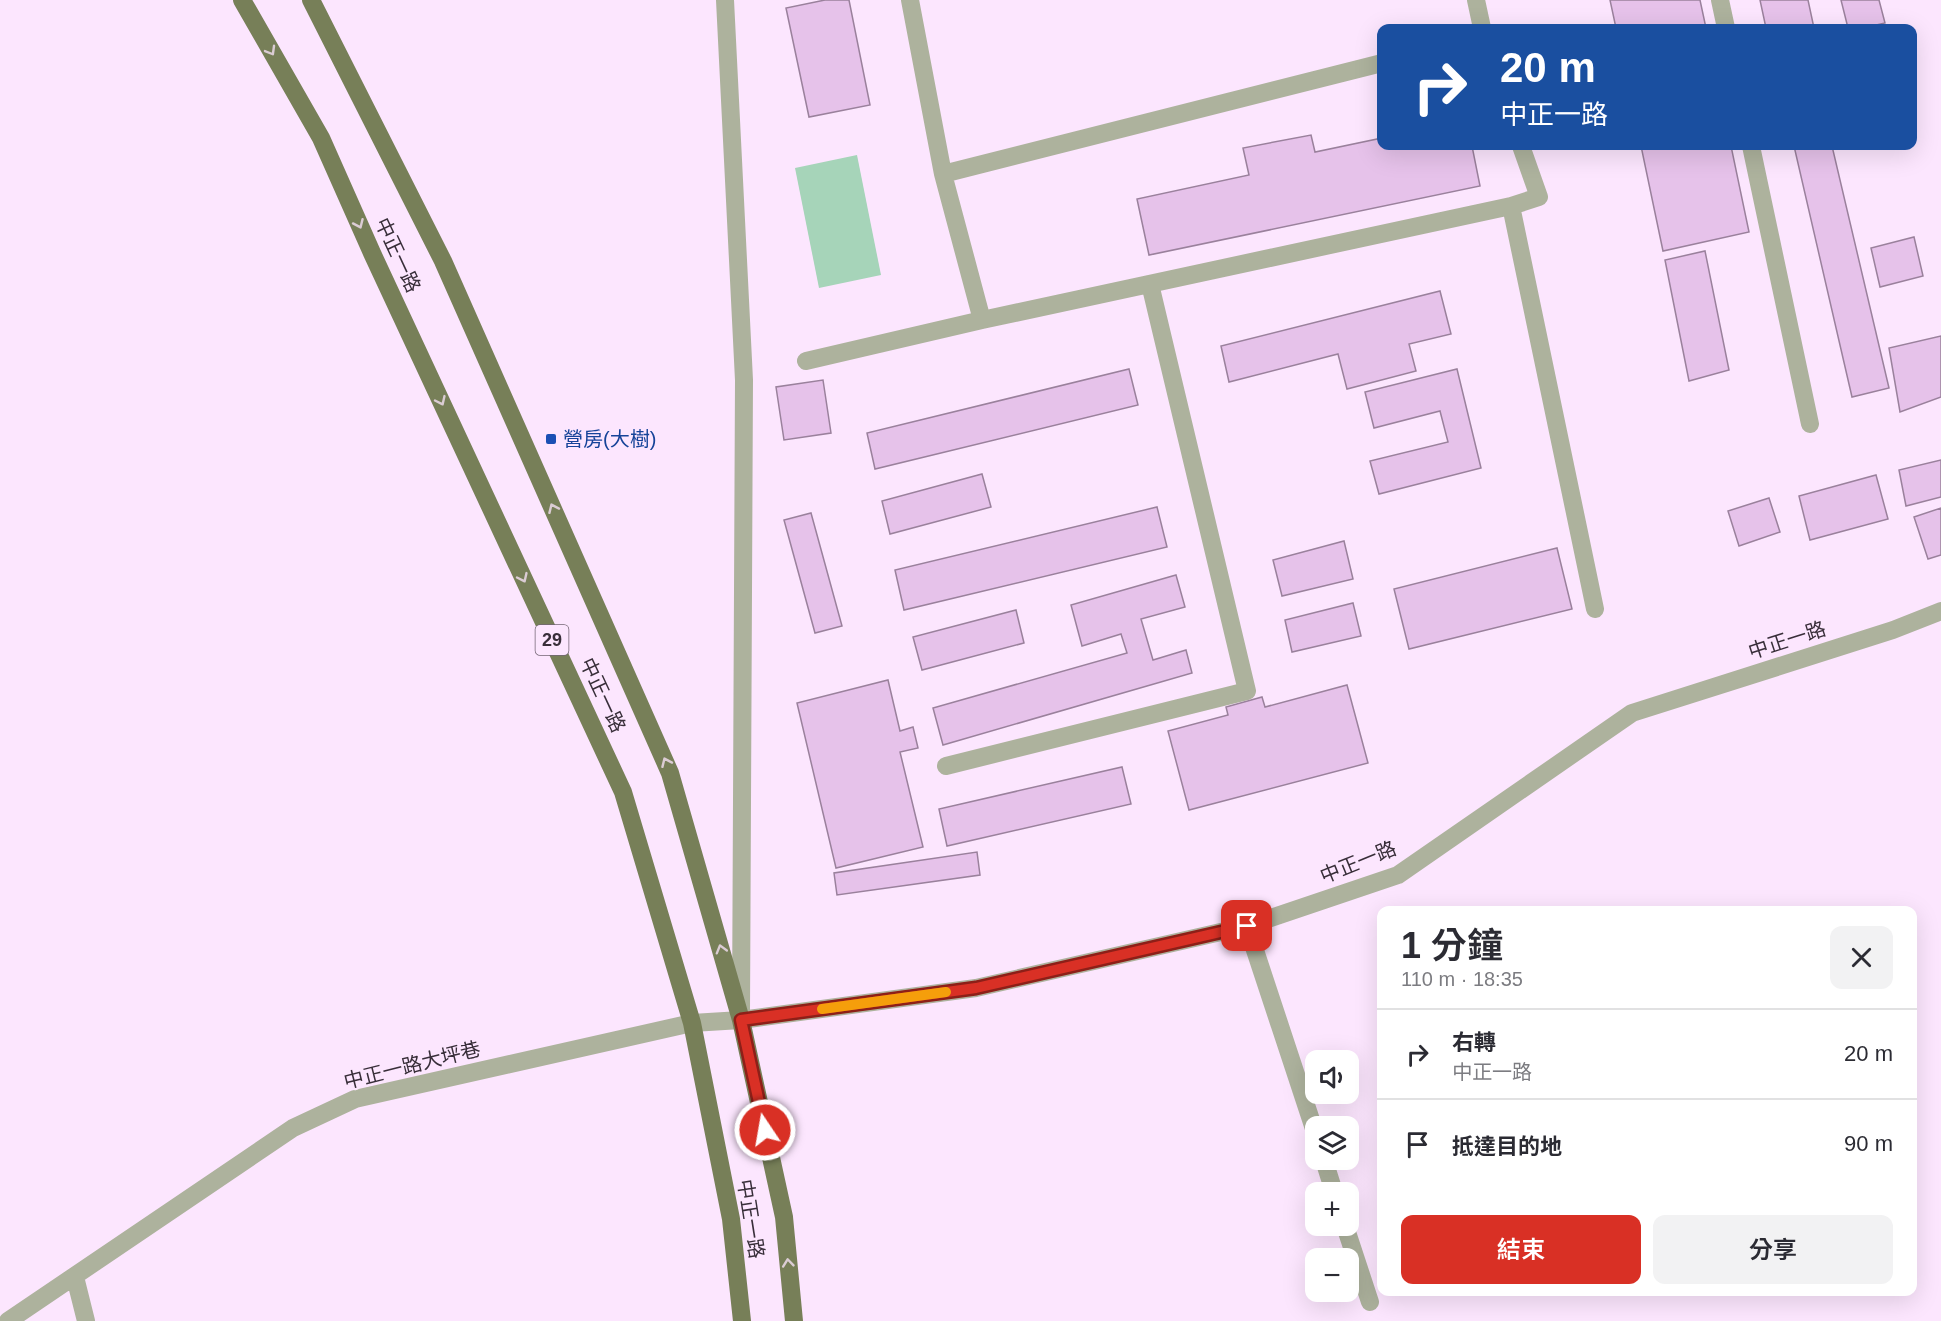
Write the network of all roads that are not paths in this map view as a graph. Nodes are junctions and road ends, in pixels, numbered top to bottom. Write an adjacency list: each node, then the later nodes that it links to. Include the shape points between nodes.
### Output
1 (242, 0): 23 (main road, 中正一路 / 29, one-way to 23, via 321,138 623,792)
2 (311, 0): 22 (main road, 中正一路, one-way to 2, via 670,772 443,261)
3 (725, 0): 22 (street, 中正一路, via 744,380)
4 (909, 0): 12 (street)
5 (1476, 0): 7 (street)
6 (1720, 0): 8 (street)
7 (1481, 24)
8 (1725, 24)
9 (1377, 64): 12 (street)
10 (1522, 150): 13 (street, via 1539,197)
11 (1752, 150): 17 (street)
12 (943, 174): 15 (street)
13 (1511, 206): 14 (street); 18 (street)
14 (1150, 284): 15 (street); 20 (street, via 1247,691)
15 (982, 320): 16 (street)
16 (806, 362)
17 (1810, 424)
18 (1596, 609)
19 (1941, 611): 21 (street, 中正一路, via 1632,713 1398,875)
20 (946, 766)
21 (1247, 926): 22 (street, 中正一路, via 976,988); 24 (street)
22 (741, 1020): 23 (street, 中正一路大坪巷); 31 (main road, 中正一路, one-way to 22, via 784,1217)
23 (692, 1023): 26 (street, 中正一路大坪巷, via 355,1099 293,1128); 30 (main road, 中正一路 / 29, via 731,1219)
24 (1310, 1116)
25 (1348, 1236): 27 (street)
26 (75, 1277): 28 (street, 中正一路大坪巷); 29 (street)
27 (1370, 1302)
28 (8, 1321)
29 (86, 1321)
30 (742, 1321)
31 (794, 1321)

